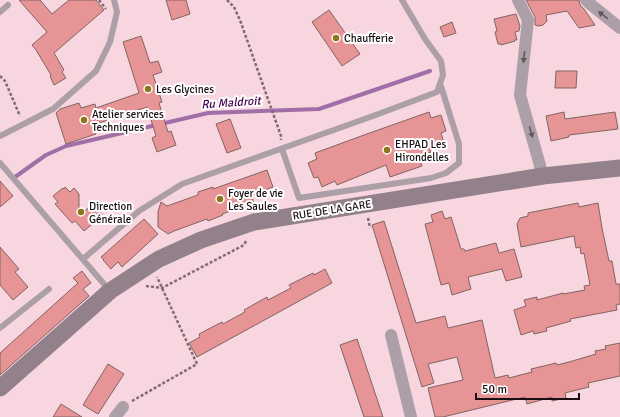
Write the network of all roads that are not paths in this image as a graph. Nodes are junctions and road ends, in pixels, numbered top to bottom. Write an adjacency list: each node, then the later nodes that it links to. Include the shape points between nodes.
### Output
1 (114, 0): 9 (lane, via 117,12 110,42 96,70 53,109)
2 (402, 0): 8 (lane, via 441,61 443,75)
3 (518, 0): 13 (street, one-way to 13, via 528,20 520,95)
4 (586, 0): 7 (street, one-way to 4)
5 (8, 5): 6 (lane)
6 (0, 12)
7 (620, 28)
8 (440, 83): 10 (lane, via 436,92); 10 (lane, via 459,144 459,163 446,173 431,178 299,198)
9 (0, 136)
10 (282, 149): 14 (lane, via 182,184 139,210)
11 (0, 163): 14 (lane)
12 (620, 168): 13 (street, RUE DE LA GARE)
13 (543, 176): 16 (street, RUE DE LA GARE, via 254,222 201,240 159,259)
14 (83, 259): 16 (lane)
15 (49, 289): 17 (lane)
16 (110, 291): 19 (street, RUE DE LA GARE)
17 (0, 328)
18 (391, 335): 22 (street)
19 (0, 388)
20 (123, 407): 21 (street)
21 (115, 417)
22 (411, 417)

